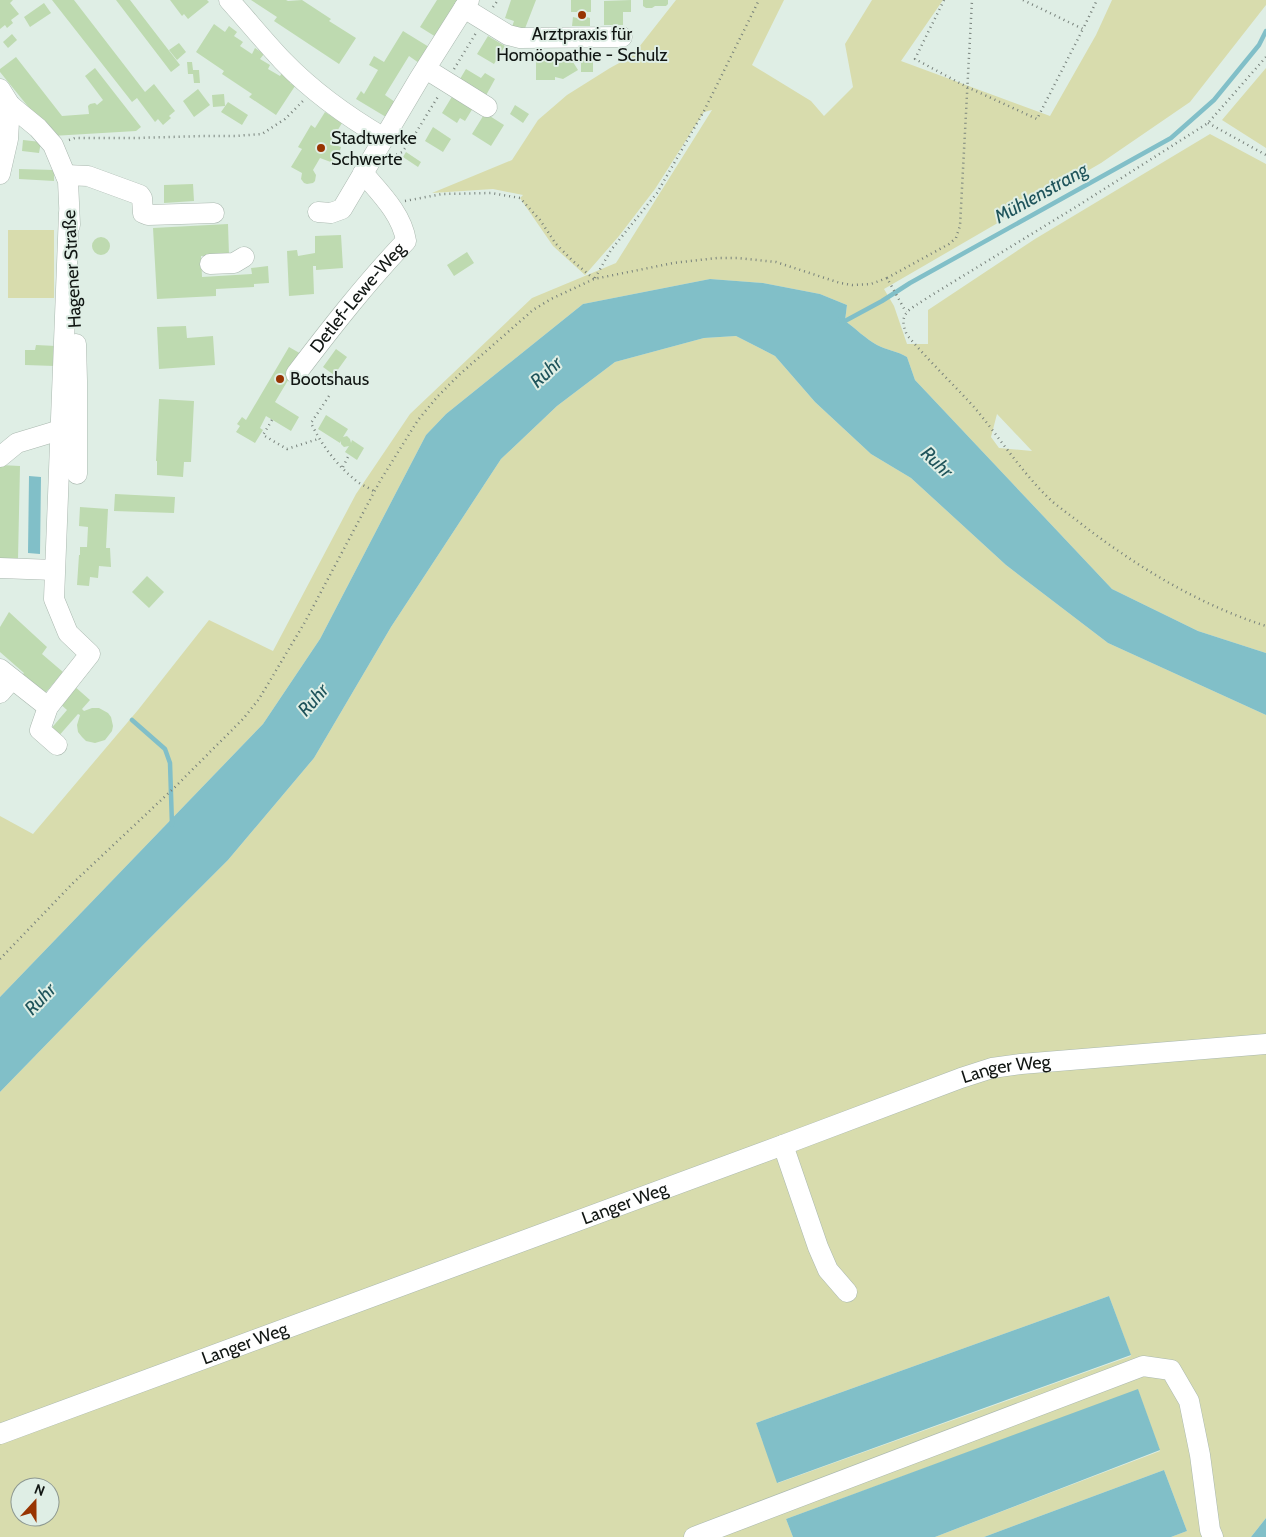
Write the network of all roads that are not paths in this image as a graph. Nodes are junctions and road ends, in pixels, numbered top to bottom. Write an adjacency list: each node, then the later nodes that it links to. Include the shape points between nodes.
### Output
1 (229, 0): 7 (street, via 313,88)
2 (466, 4): 3 (street, via 508,35 520,38); 4 (street)
3 (622, 37)
4 (426, 69): 6 (street); 7 (street)
5 (5, 97): 9 (street, via 8,140); 10 (street, Hagener Straße, via 53,145)
6 (487, 107)
7 (380, 136): 8 (street)
8 (363, 173): 11 (street, via 342,208); 16 (street, Detlef-Lewe-Weg, via 389,204 404,229 406,241 334,323)
9 (0, 174)
10 (66, 175): 12 (street, Hagener Straße); 13 (street, via 88,176 140,195 143,212 148,215)
11 (318, 212)
12 (69, 213): 17 (street); 19 (street, Hagener Straße, via 78,381)
13 (214, 214)
14 (244, 257): 15 (street, via 234,262)
15 (210, 264)
16 (296, 374)
17 (60, 430): 18 (street, via 17,443); 21 (street)
18 (0, 457)
19 (77, 474)
20 (0, 568): 21 (street)
21 (54, 570): 23 (street, via 54,599 68,633 90,654)
22 (4, 680): 23 (street)
23 (48, 707): 24 (street, via 40,730)
24 (57, 745)
25 (1266, 1044): 26 (street, Langer Weg, via 992,1068)
26 (783, 1146): 27 (street, via 828,1270); 28 (street, Langer Weg)
27 (847, 1292)
28 (0, 1434)
29 (694, 1537): 30 (street, via 1143,1366 1171,1370 1190,1401)
30 (1213, 1537)

